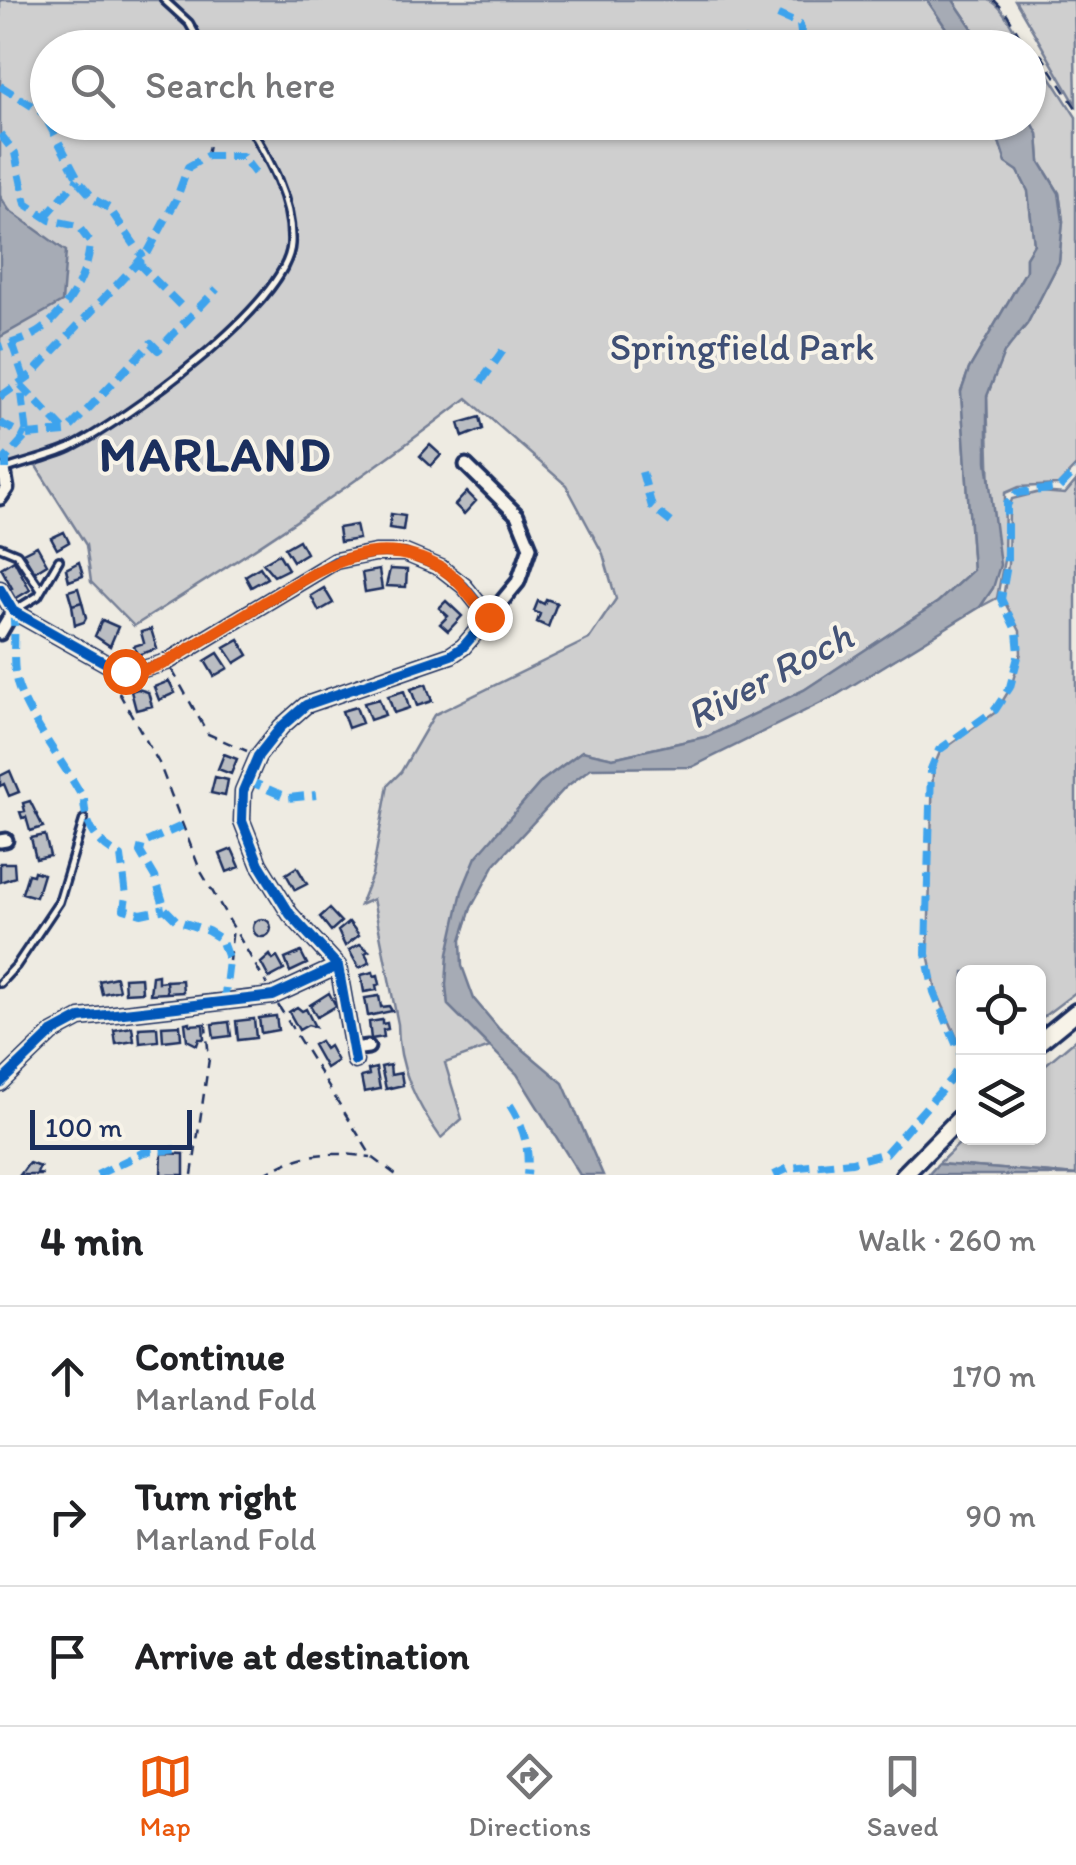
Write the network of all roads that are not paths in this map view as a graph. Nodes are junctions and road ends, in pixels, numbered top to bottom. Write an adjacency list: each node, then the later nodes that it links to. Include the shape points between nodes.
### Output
1 (164, 0): 2 (lane)
2 (193, 30)
3 (258, 140): 5 (lane, via 274,168 291,246 273,286 188,371 70,448)
4 (466, 465): 12 (street, via 517,515 530,547 518,582)
5 (2, 470): 6 (street, via 6,488)
6 (0, 498)
7 (0, 547): 10 (lane, via 18,556)
8 (59, 560): 10 (lane)
9 (0, 590): 11 (street)
10 (42, 591): 11 (lane)
11 (13, 611): 12 (street, via 109,666 133,672 167,662 336,561 406,553 441,568); 13 (street)
12 (489, 617): 15 (street, via 451,655 306,705 258,756 243,791 246,835 280,900)
13 (0, 633)
14 (84, 819): 16 (lane, via 59,902)
15 (338, 966): 19 (street, via 354,1055); 20 (street, via 273,996 86,1016 36,1046)
16 (0, 983)
17 (1076, 1012): 18 (main road)
18 (1046, 1036)
19 (368, 1047)
20 (0, 1083)
21 (956, 1122): 22 (main road)
22 (904, 1175)

